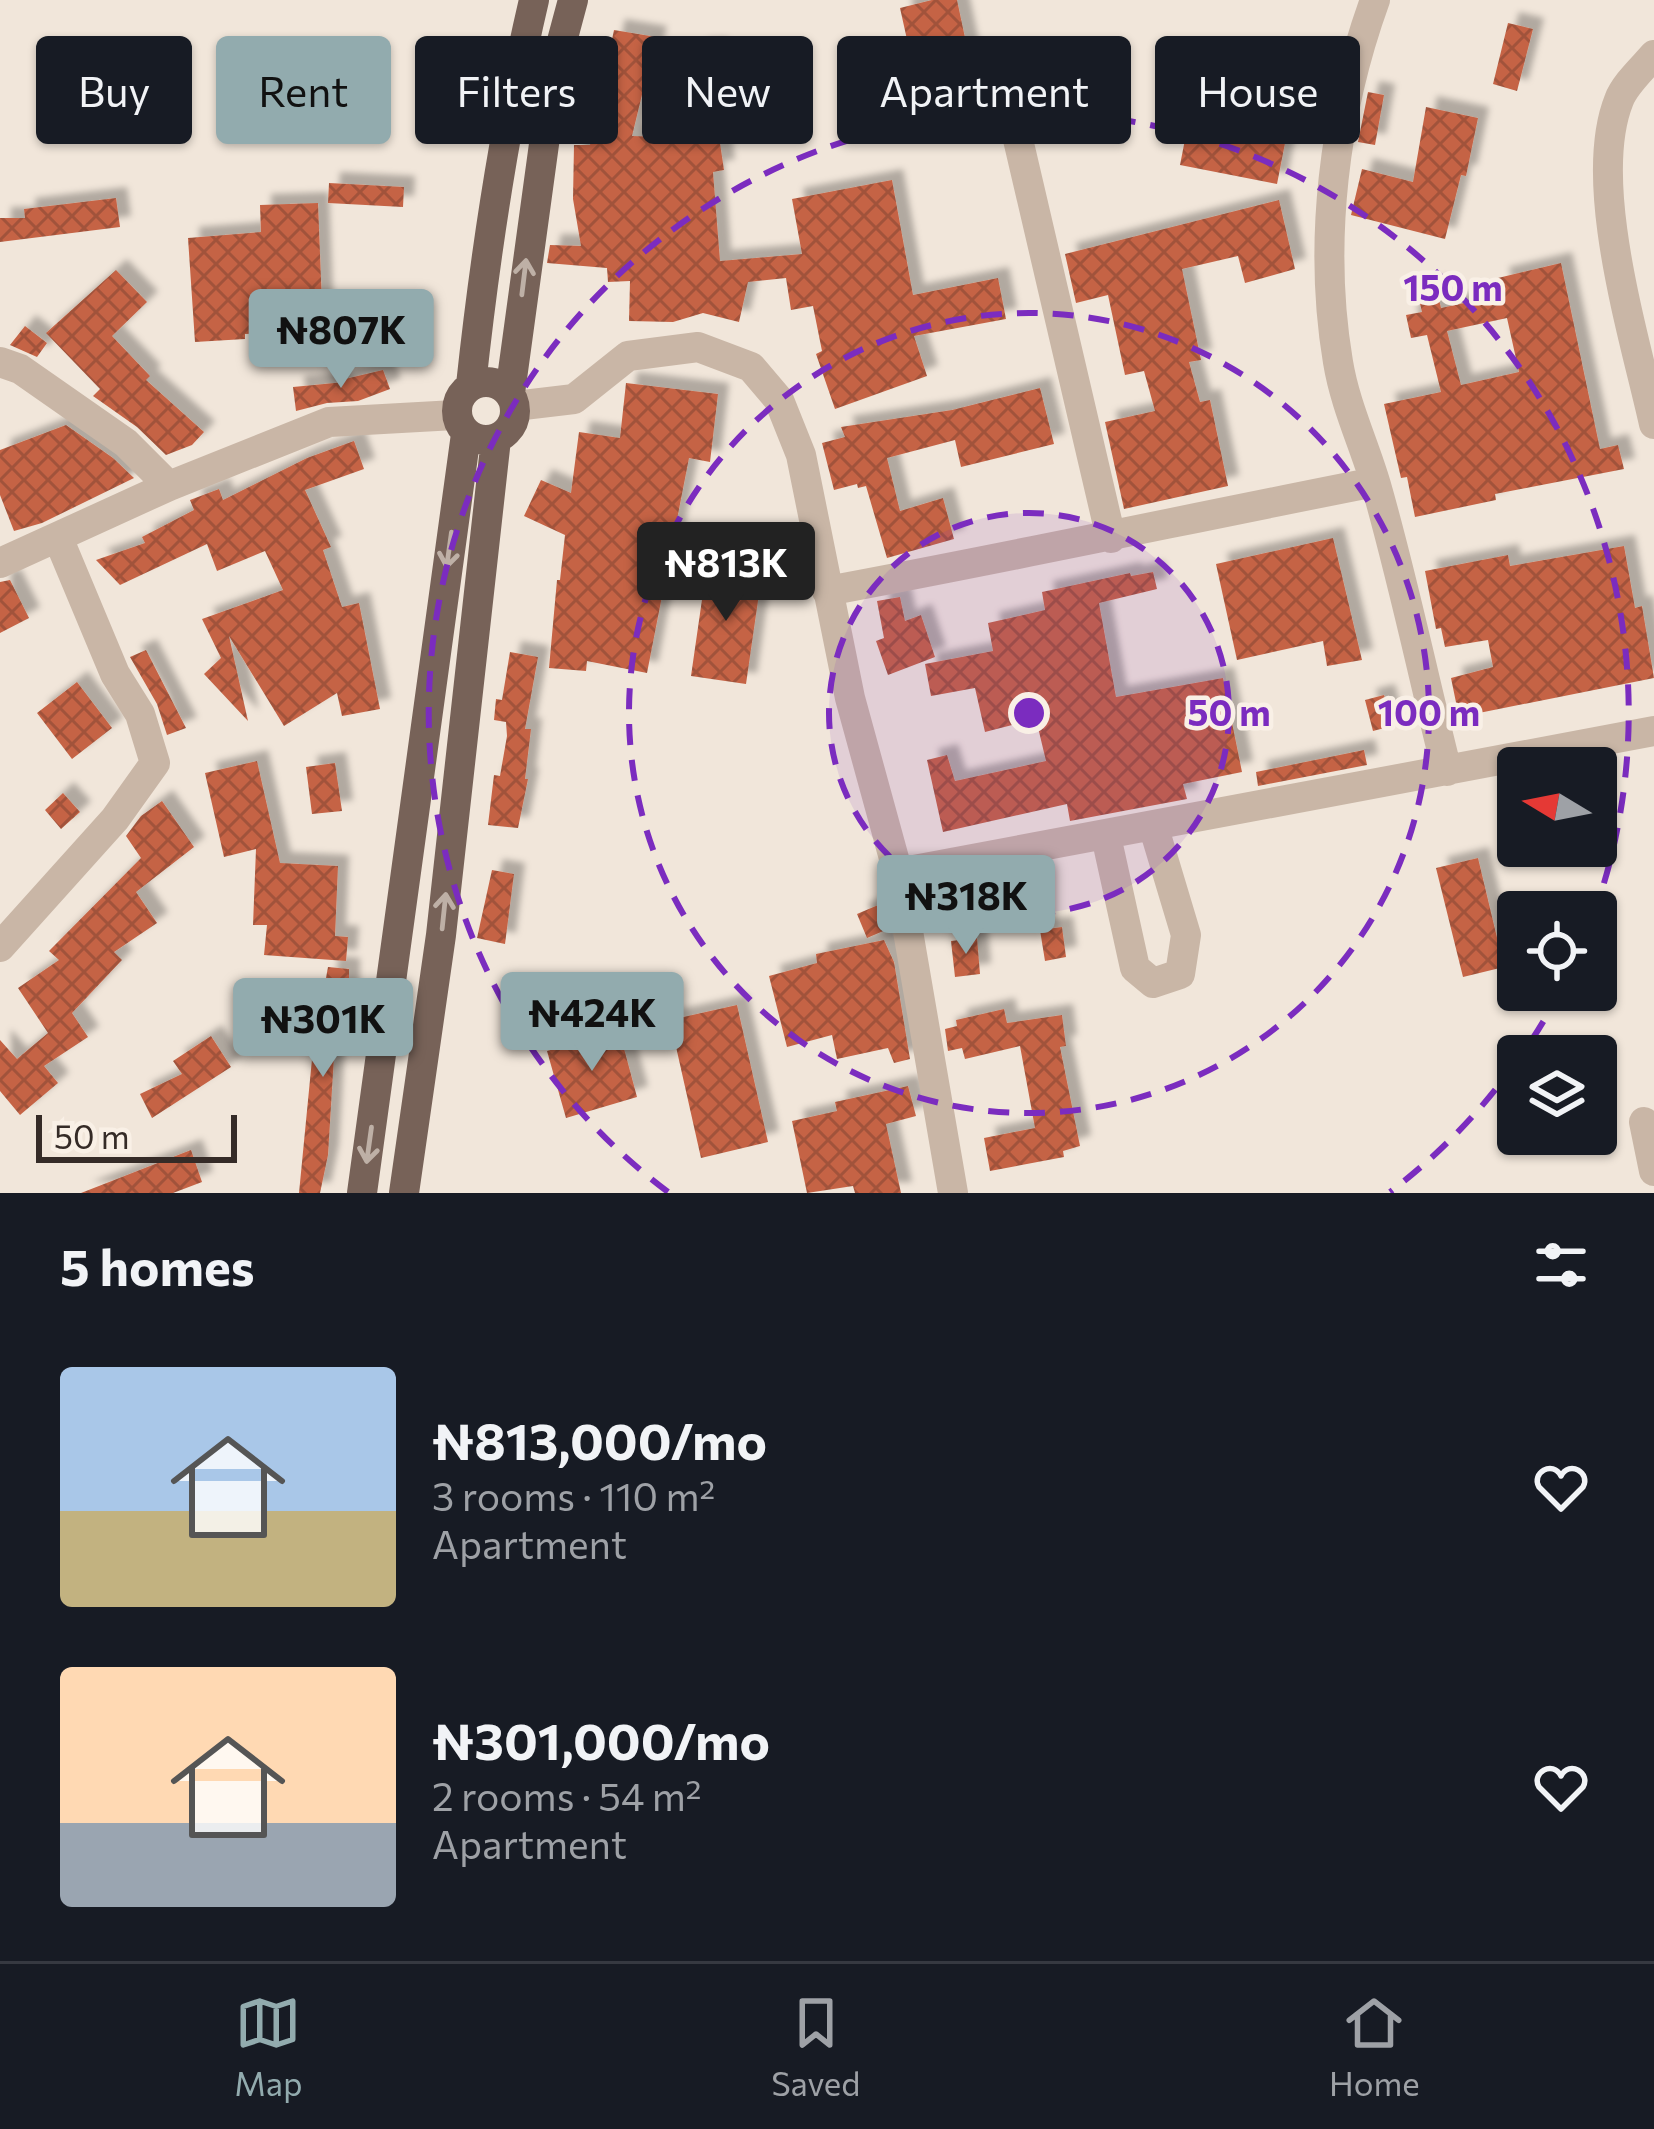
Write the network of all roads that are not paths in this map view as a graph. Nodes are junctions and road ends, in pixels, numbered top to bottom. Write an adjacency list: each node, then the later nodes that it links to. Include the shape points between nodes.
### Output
1 (534, 0): 7 (main road, via 486,238)
2 (573, 0): 8 (main road, one-way to 2, via 543,139)
3 (1375, 0): 11 (street, via 1340,131 1331,217 1338,363)
4 (1654, 56): 9 (street, via 1619,98 1609,200)
5 (1019, 144): 13 (street)
6 (0, 362): 12 (street, via 126,443)
7 (471, 385): 8 (main road, via 499,384); 10 (main road, via 461,395)
8 (512, 400): 10 (main road, via 514,420); 16 (street, via 574,399 628,356 698,347 751,367 779,400 801,455)
9 (1654, 424)
10 (473, 430): 12 (street, via 329,422); 25 (main road, one-way to 25); 26 (main road, one-way to 10, via 441,935)
11 (1375, 482): 13 (street); 18 (street)
12 (169, 486): 14 (street)
13 (1111, 538): 16 (street)
14 (58, 540): 15 (street); 22 (street, via 140,714 155,764)
15 (0, 563)
16 (827, 591): 21 (street)
17 (1654, 731): 18 (street)
18 (1447, 771): 19 (street)
19 (1153, 825): 20 (street); 20 (street, via 1186,935 1180,974 1154,983 1135,968)
20 (1106, 836): 21 (street)
21 (898, 873): 27 (street)
22 (0, 947)
23 (1644, 1123): 24 (street)
24 (1654, 1171)
25 (362, 1193)
26 (404, 1193)
27 (953, 1193)

